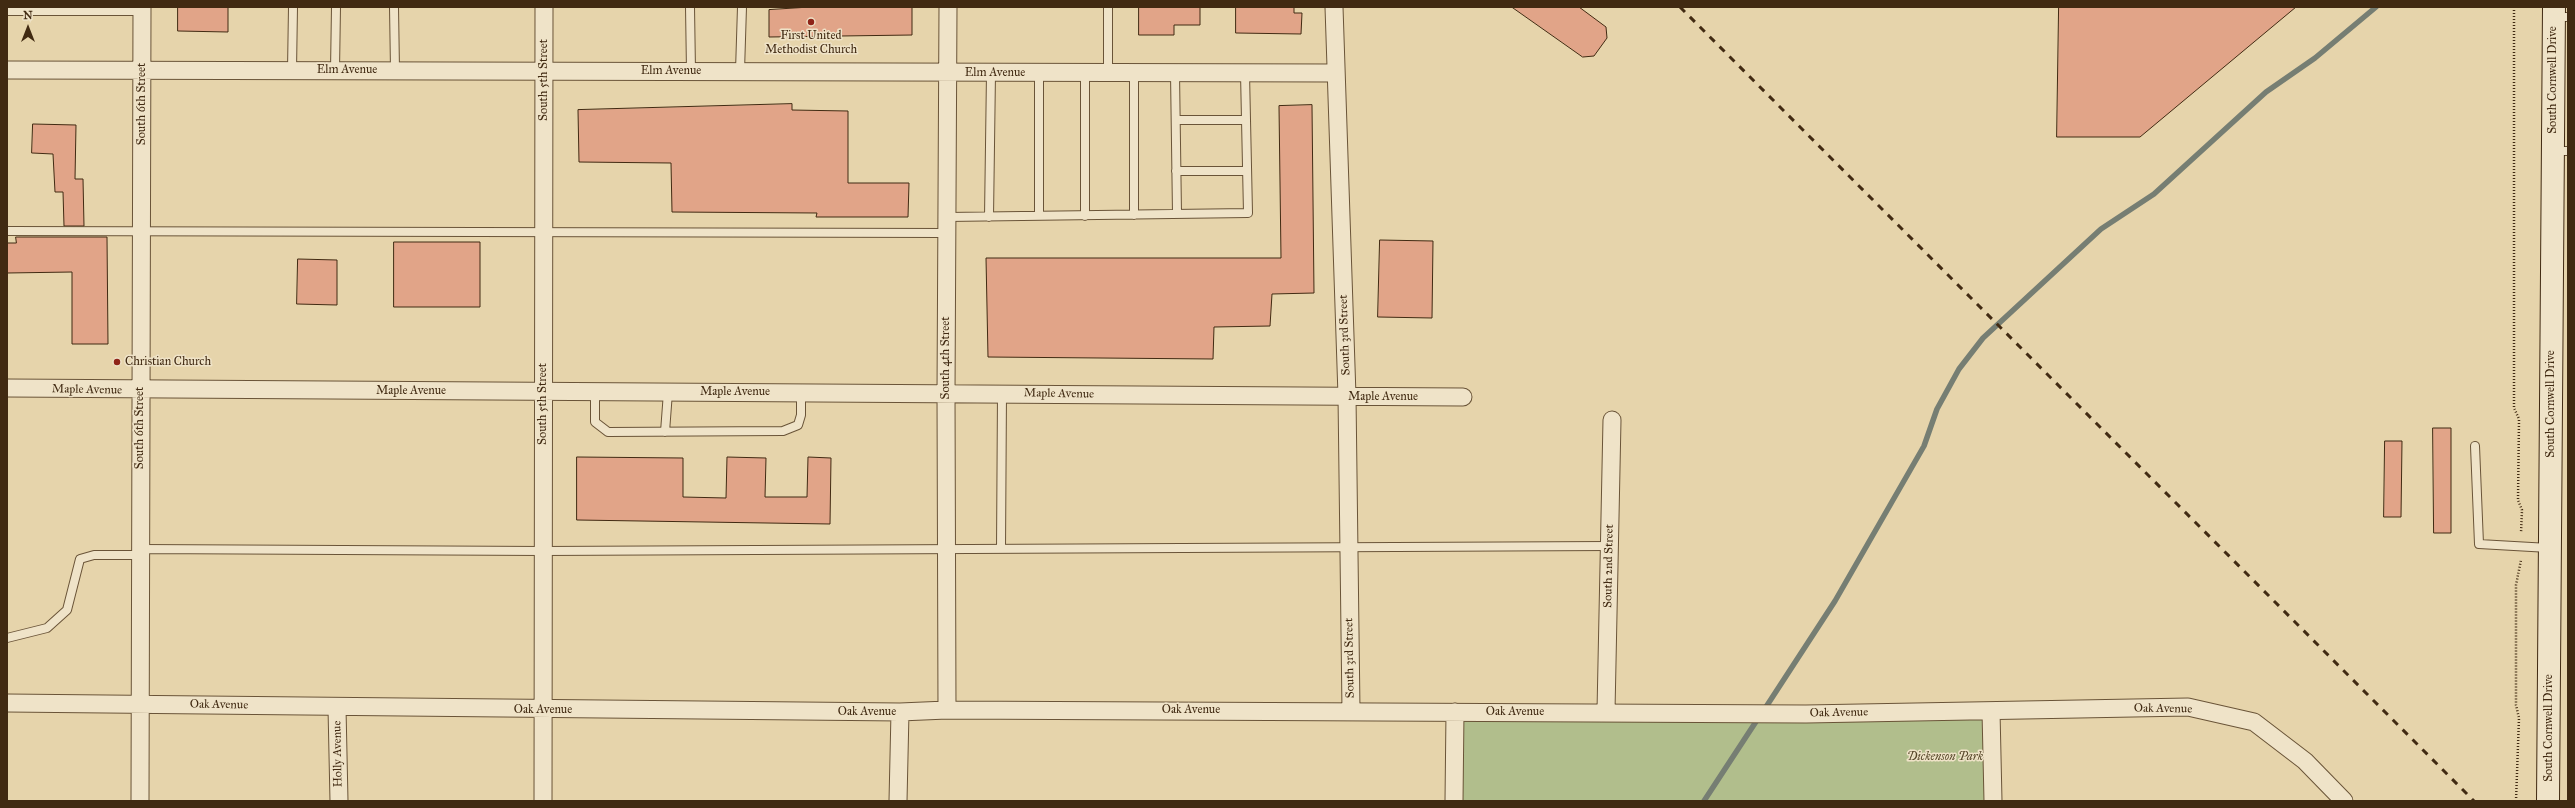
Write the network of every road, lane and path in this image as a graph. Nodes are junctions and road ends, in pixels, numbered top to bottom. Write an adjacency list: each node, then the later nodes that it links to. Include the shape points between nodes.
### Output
1 (293, 7): 16 (lane)
2 (336, 7): 17 (lane)
3 (394, 7): 18 (lane)
4 (544, 7): 19 (street, South 5th Street)
5 (690, 7): 20 (lane)
6 (742, 7): 21 (lane)
7 (948, 7): 22 (street, South 4th Street)
8 (1108, 7): 26 (lane)
9 (1334, 7): 30 (street, South 3rd Street)
10 (2514, 7): 59 (path, via 2514,408 2518,419)
11 (142, 9): 12 (lane); 15 (street, South 6th Street)
12 (7, 11)
13 (2558, 14): 33 (main road, South Cornwell Drive)
14 (7, 70): 15 (street, Elm Avenue)
15 (143, 70): 16 (street, Elm Avenue); 44 (street, South 6th Street)
16 (292, 70): 17 (street, Elm Avenue)
17 (335, 70): 18 (street, Elm Avenue)
18 (395, 70): 19 (street, Elm Avenue)
19 (544, 70): 20 (street, Elm Avenue); 43 (street, South 5th Street)
20 (691, 71): 21 (street, Elm Avenue)
21 (740, 71): 22 (street, Elm Avenue)
22 (948, 72): 23 (street, Elm Avenue); 41 (street, South 4th Street)
23 (991, 72): 24 (street, Elm Avenue); 40 (lane)
24 (1039, 72): 25 (street, Elm Avenue); 38 (lane)
25 (1085, 72): 26 (street, Elm Avenue); 39 (lane)
26 (1108, 72): 27 (street, Elm Avenue)
27 (1134, 72): 28 (street, Elm Avenue); 37 (lane)
28 (1175, 73): 29 (street, Elm Avenue); 31 (lane)
29 (1245, 73): 30 (street, Elm Avenue); 32 (lane)
30 (1335, 73): 53 (street, South 3rd Street)
31 (1176, 120): 32 (lane); 34 (lane)
32 (1246, 120): 35 (lane)
33 (2560, 151): 61 (main road, South Cornwell Drive)
34 (1176, 171): 35 (lane); 36 (lane)
35 (1247, 171): 36 (lane, via 1248,213)
36 (1177, 214): 37 (lane)
37 (1134, 215): 39 (lane)
38 (1039, 216): 39 (lane); 40 (lane)
39 (1085, 216)
40 (989, 217): 41 (lane)
41 (947, 225): 43 (lane); 51 (street, South 4th Street)
42 (7, 231): 44 (lane)
43 (543, 232): 44 (lane, via 155,230); 47 (street, South 5th Street)
44 (141, 233): 46 (street, South 6th Street)
45 (7, 388): 46 (street, Maple Avenue)
46 (140, 391): 47 (street, Maple Avenue); 65 (street, South 6th Street)
47 (542, 391): 48 (street, Maple Avenue); 64 (street, South 5th Street)
48 (596, 391): 49 (street, Maple Avenue); 56 (lane, via 595,422 608,432)
49 (668, 392): 50 (street, Maple Avenue); 56 (lane)
50 (801, 392): 51 (street, Maple Avenue); 56 (lane, via 801,415 798,425 783,431)
51 (946, 393): 52 (street, Maple Avenue); 62 (street, South 4th Street)
52 (1002, 393): 53 (street, Maple Avenue); 63 (lane)
53 (1347, 396): 54 (street, Maple Avenue); 60 (street, South 3rd Street)
54 (1463, 397)
55 (1612, 420): 58 (street, South 2nd Street)
56 (666, 432)
57 (2475, 446): 59 (lane, via 2478,544)
58 (1609, 546): 60 (lane); 73 (street, South 2nd Street)
59 (2521, 546): 61 (lane); 84 (path, via 2516,585)
60 (1348, 548): 63 (lane); 72 (street, South 3rd Street)
61 (2550, 548): 85 (main road, South Cornwell Drive)
62 (946, 549): 63 (lane); 64 (lane); 71 (street, South 4th Street)
63 (1001, 550)
64 (543, 551): 65 (lane); 70 (street, South 5th Street)
65 (140, 552): 66 (lane, via 94,555 80,559 67,610 47,628); 68 (street, South 6th Street)
66 (7, 638)
67 (7, 703): 68 (street, Oak Avenue)
68 (140, 704): 69 (street, Oak Avenue); 77 (street, South 6th Street)
69 (337, 708): 70 (street, Oak Avenue); 78 (street, Holly Avenue)
70 (543, 710): 75 (street, Oak Avenue); 79 (street, South 5th Street)
71 (947, 710): 72 (street, Oak Avenue); 75 (street, Oak Avenue)
72 (1351, 710): 76 (street, Oak Avenue)
73 (1606, 711): 74 (street, Oak Avenue, via 1806,714); 76 (street, Oak Avenue)
74 (1991, 711): 82 (street); 83 (street, Oak Avenue, via 2188,708 2254,722 2305,761)
75 (900, 712): 80 (street)
76 (1455, 712): 81 (street)
77 (140, 801)
78 (339, 801)
79 (543, 801)
80 (898, 801)
81 (1454, 801)
82 (1993, 801)
83 (2344, 801)
84 (2516, 801)
85 (2548, 801)

